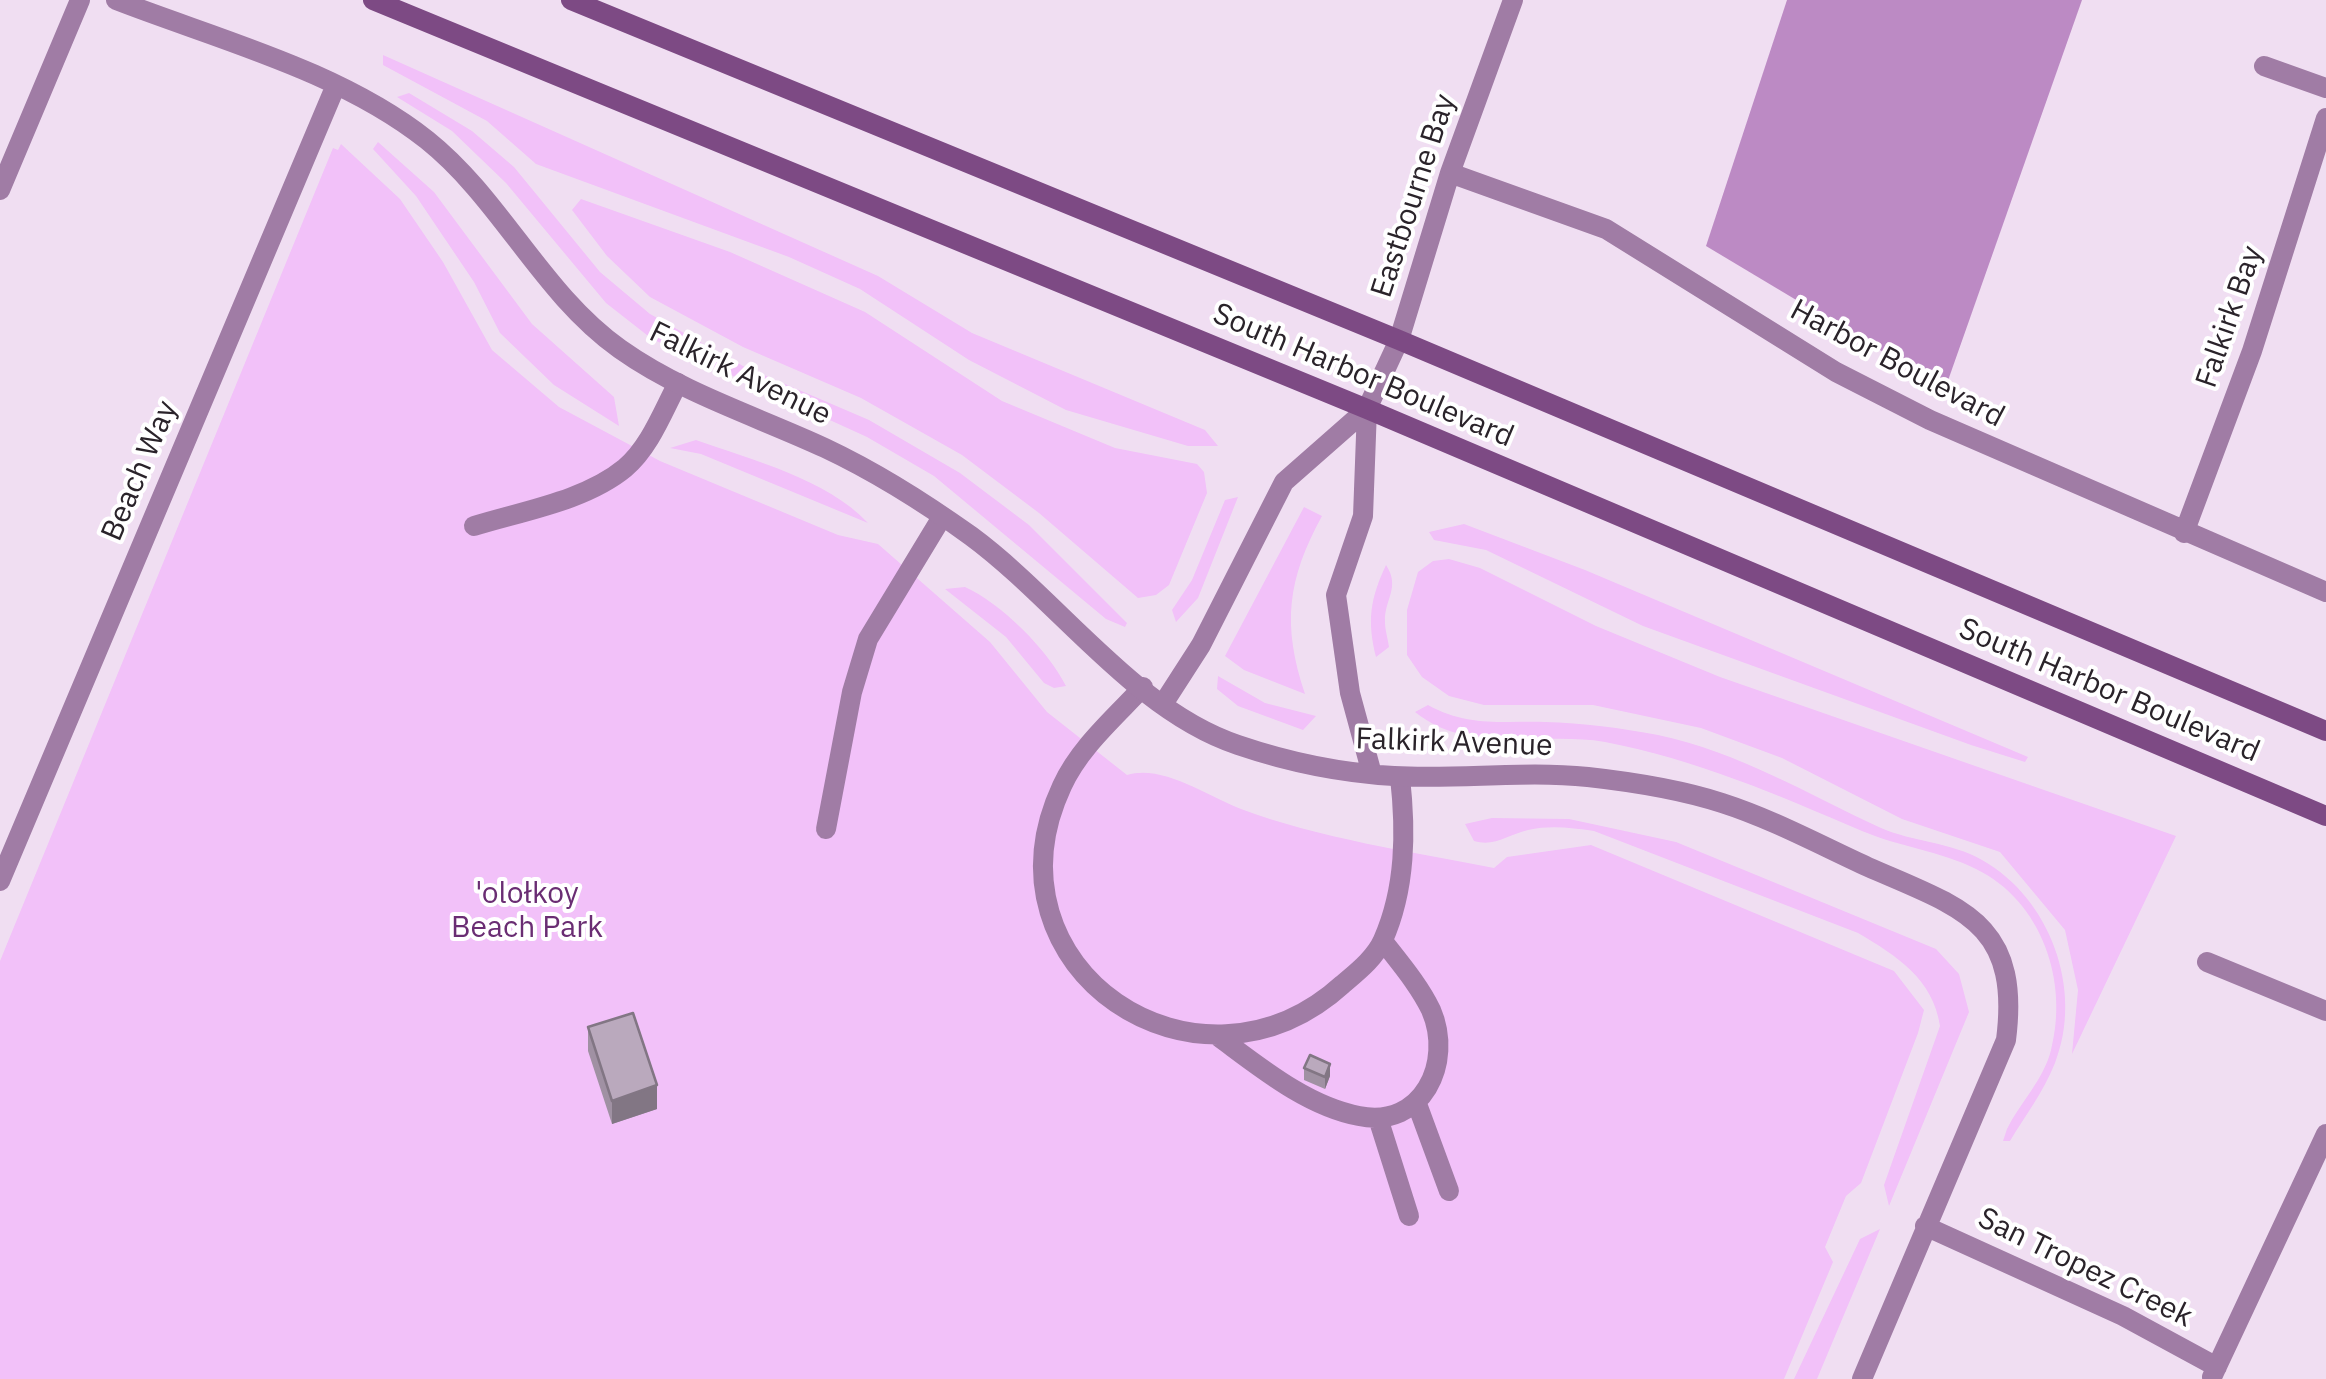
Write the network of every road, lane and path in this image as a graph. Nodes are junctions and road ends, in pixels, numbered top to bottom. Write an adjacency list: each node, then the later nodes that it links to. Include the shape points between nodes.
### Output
1 (80, 0): 11 (street)
2 (116, 0): 7 (street, Falkirk Avenue)
3 (373, 0): 14 (main road, South Harbor Boulevard)
4 (571, 0): 12 (main road, South Harbor Boulevard)
5 (1513, 0): 10 (street, Eastbourne Bay)
6 (2264, 66): 8 (street)
7 (336, 85): 13 (street, Falkirk Avenue, via 425,138 617,347); 26 (street, Beach Way)
8 (2326, 88)
9 (2326, 118): 17 (street, Falkirk Bay, via 2252,351)
10 (1450, 172): 12 (street, Eastbourne Bay); 17 (street, Harbor Boulevard, via 1606,230 1836,372)
11 (0, 190)
12 (1399, 340): 14 (street, Eastbourne Bay); 21 (main road, South Harbor Boulevard)
13 (678, 382): 15 (street, Falkirk Avenue, via 830,450); 16 (street, via 626,468 590,489)
14 (1367, 409): 20 (street, Eastbourne Bay, via 1284,482 1201,645); 22 (street, Eastbourne Bay, via 1363,516 1336,595 1350,693); 24 (main road, South Harbor Boulevard)
15 (942, 517): 19 (street, Falkirk Avenue); 25 (street, via 868,639)
16 (474, 526)
17 (2184, 533): 18 (street, Harbor Boulevard)
18 (2326, 592)
19 (1143, 687): 20 (street, Falkirk Avenue); 30 (street, via 1096,736 1062,785 1045,840 1043,879 1053,928 1076,967 1117,1005 1166,1028)
20 (1163, 704): 22 (street, Falkirk Avenue, via 1214,737)
21 (2326, 731)
22 (1372, 774): 23 (street, Falkirk Avenue)
23 (1400, 776): 27 (street, via 1407,841); 36 (street, Falkirk Avenue, via 1581,776 1708,799 1942,899 1979,923 2004,959 2012,997 2006,1040)
24 (2326, 816)
25 (826, 829)
26 (0, 881)
27 (1383, 941): 30 (street, via 1327,998 1270,1031); 31 (street, via 1432,1013 1440,1050 1434,1079)
28 (2207, 962): 29 (street)
29 (2326, 1011)
30 (1220, 1037): 32 (street, via 1308,1097)
31 (1417, 1104): 32 (street); 34 (street)
32 (1378, 1118): 35 (street)
33 (2326, 1134): 37 (street)
34 (1449, 1191)
35 (1410, 1216)
36 (1926, 1226): 37 (street, San Tropez Creek, via 2123,1316); 38 (street, Falkirk Avenue)
37 (2214, 1373)
38 (1862, 1379)

